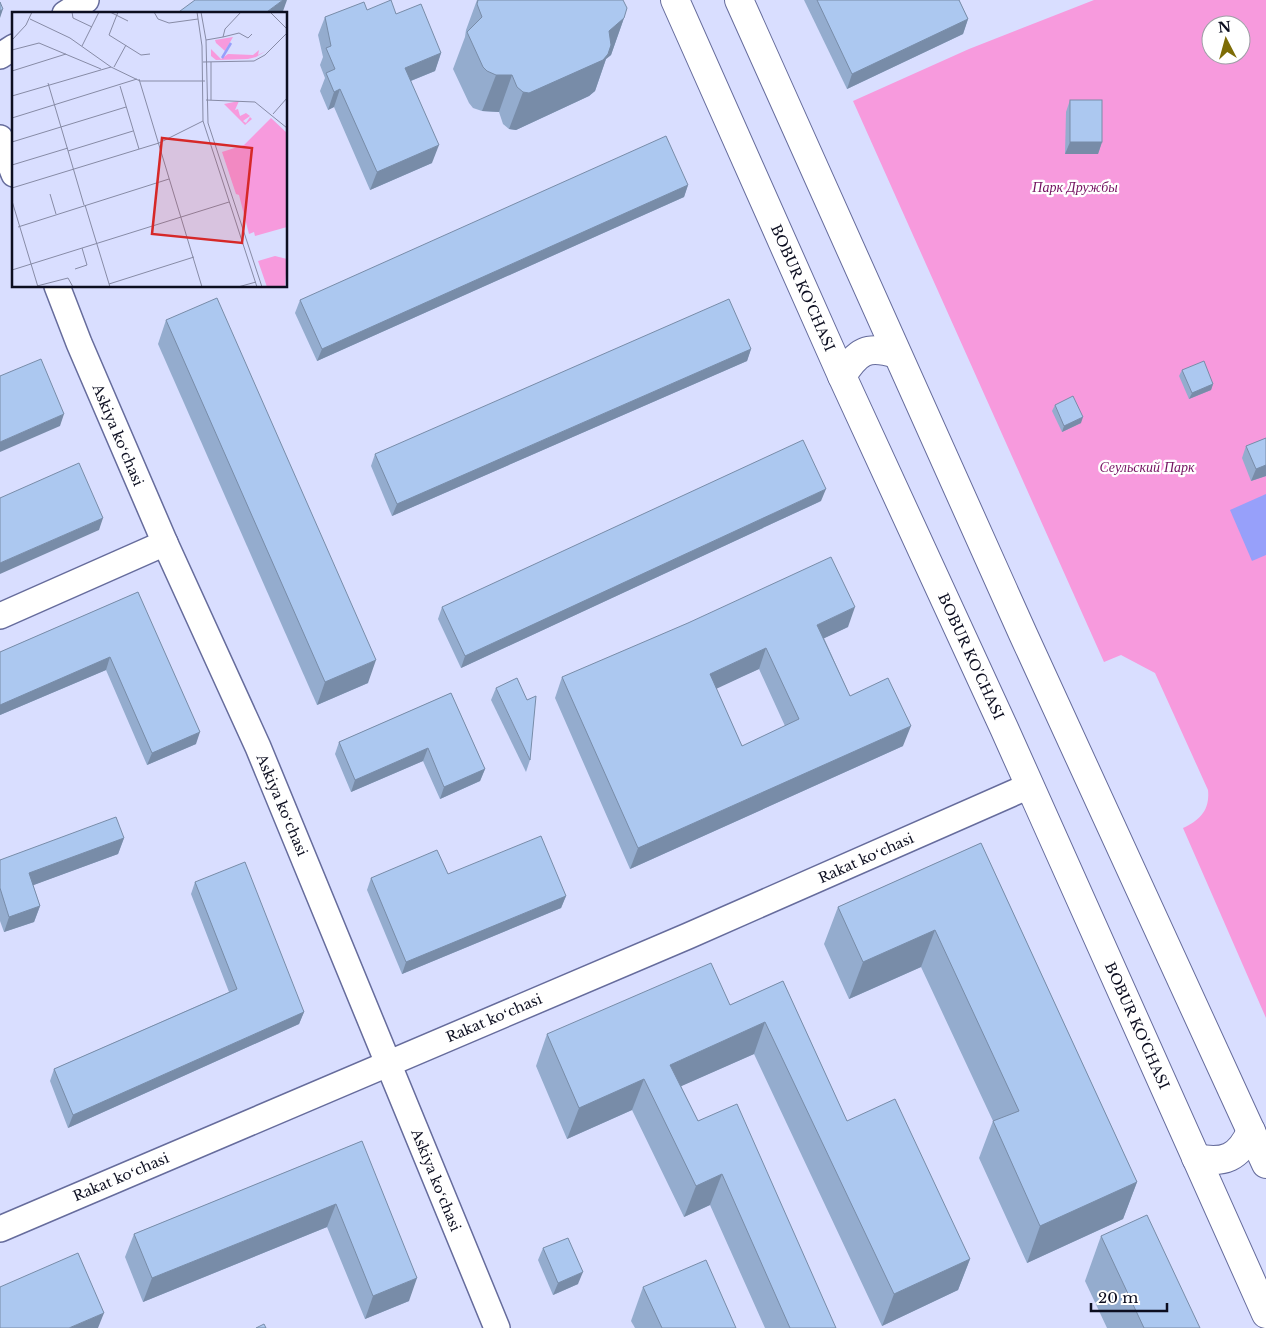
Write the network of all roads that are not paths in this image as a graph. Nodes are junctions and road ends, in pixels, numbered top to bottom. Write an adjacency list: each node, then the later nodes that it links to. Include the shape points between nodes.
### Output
1 (86, 0): 4 (street)
2 (675, 0): 11 (main road, BOBUR KO'CHASI)
3 (739, 0): 10 (main road)
4 (68, 12)
5 (12, 48): 6 (street)
6 (0, 56)
7 (0, 138): 8 (street)
8 (12, 169)
9 (58, 288): 12 (street, Askiya koʻchasi)
10 (896, 354): 11 (main road, via 880,349 864,350 851,361); 16 (main road)
11 (842, 376): 14 (main road, BOBUR KO'CHASI)
12 (165, 543): 13 (street); 15 (street, Askiya koʻchasi, via 258,747)
13 (0, 616)
14 (1029, 786): 15 (street, Rakat koʻchasi); 17 (main road, BOBUR KO'CHASI)
15 (389, 1063): 19 (street, Rakat koʻchasi); 21 (street, Askiya koʻchasi)
16 (1251, 1131): 17 (main road, via 1244,1147 1230,1157 1213,1162); 18 (main road)
17 (1196, 1158): 20 (main road, BOBUR KO'CHASI)
18 (1266, 1164)
19 (0, 1229)
20 (1266, 1314)
21 (497, 1328)

